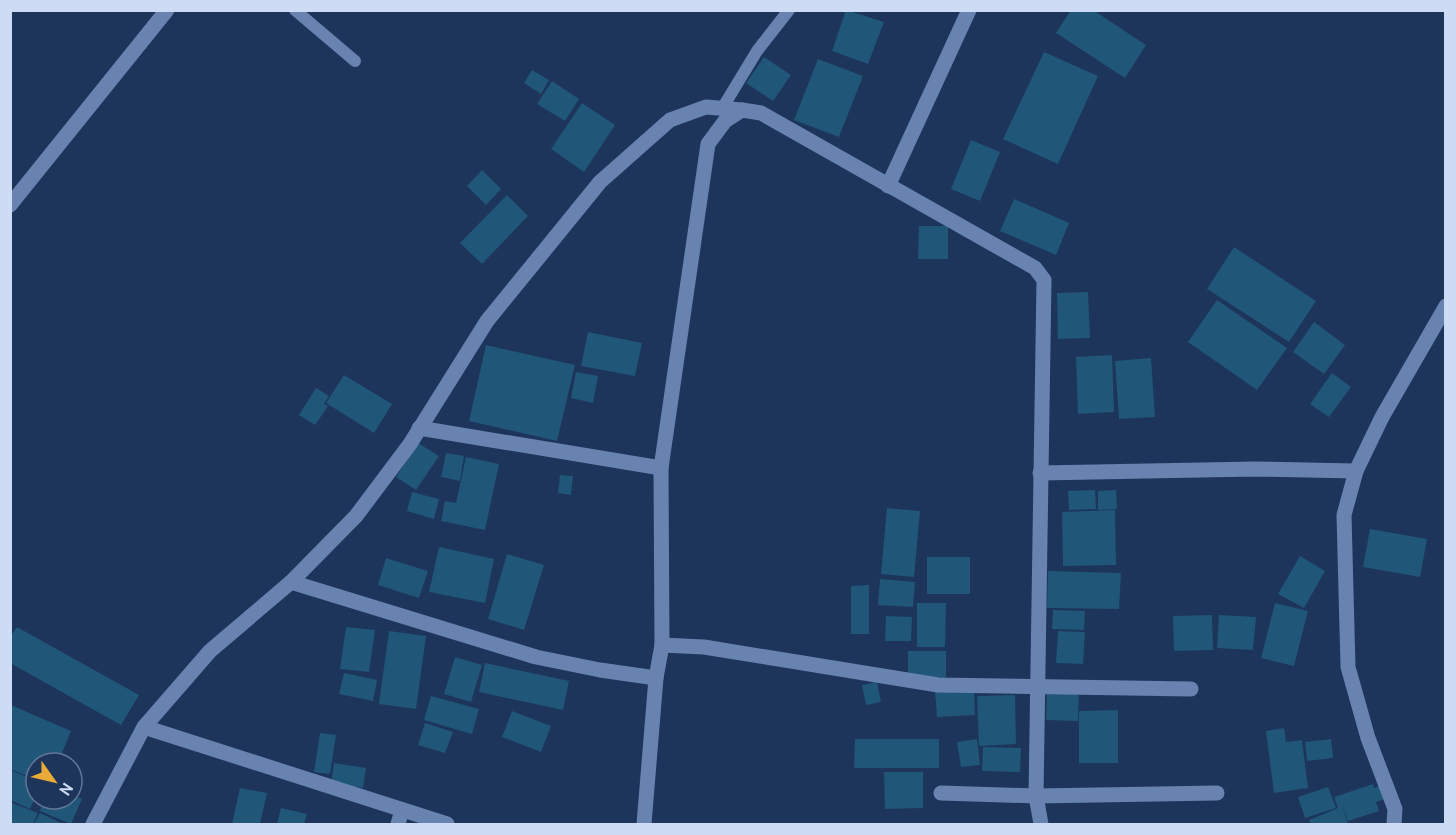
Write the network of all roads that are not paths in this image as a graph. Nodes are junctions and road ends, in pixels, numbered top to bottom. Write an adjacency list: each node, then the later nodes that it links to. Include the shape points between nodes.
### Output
1 (167, 10): 9 (street)
2 (295, 10): 5 (lane)
3 (789, 10): 6 (lane)
4 (969, 10): 8 (street)
5 (355, 61)
6 (723, 107): 7 (street); 11 (street, via 706,107 670,120 600,182 487,321)
7 (742, 110): 8 (street, via 761,113); 12 (street, via 725,121 708,144)
8 (888, 186): 14 (street, via 1035,268 1044,280)
9 (10, 205)
10 (1446, 306): 13 (street, via 1382,417)
11 (419, 428): 12 (street); 15 (street, via 356,516)
12 (661, 468): 16 (street)
13 (1356, 471): 14 (street); 29 (street, via 1344,515 1348,667 1368,738 1395,809)
14 (1040, 473): 18 (street)
15 (291, 582): 17 (street, via 536,657); 20 (street, via 210,651)
16 (662, 645): 17 (street); 18 (street, via 704,647 938,685)
17 (656, 678): 27 (street)
18 (1036, 687): 19 (street); 23 (street)
19 (1191, 689)
20 (144, 728): 24 (street); 25 (street)
21 (941, 792): 23 (street)
22 (1217, 793): 23 (street)
23 (1035, 796): 28 (street)
24 (400, 817): 26 (street)
25 (93, 825)
26 (447, 825)
27 (644, 825)
28 (1041, 825)
29 (1394, 825)

